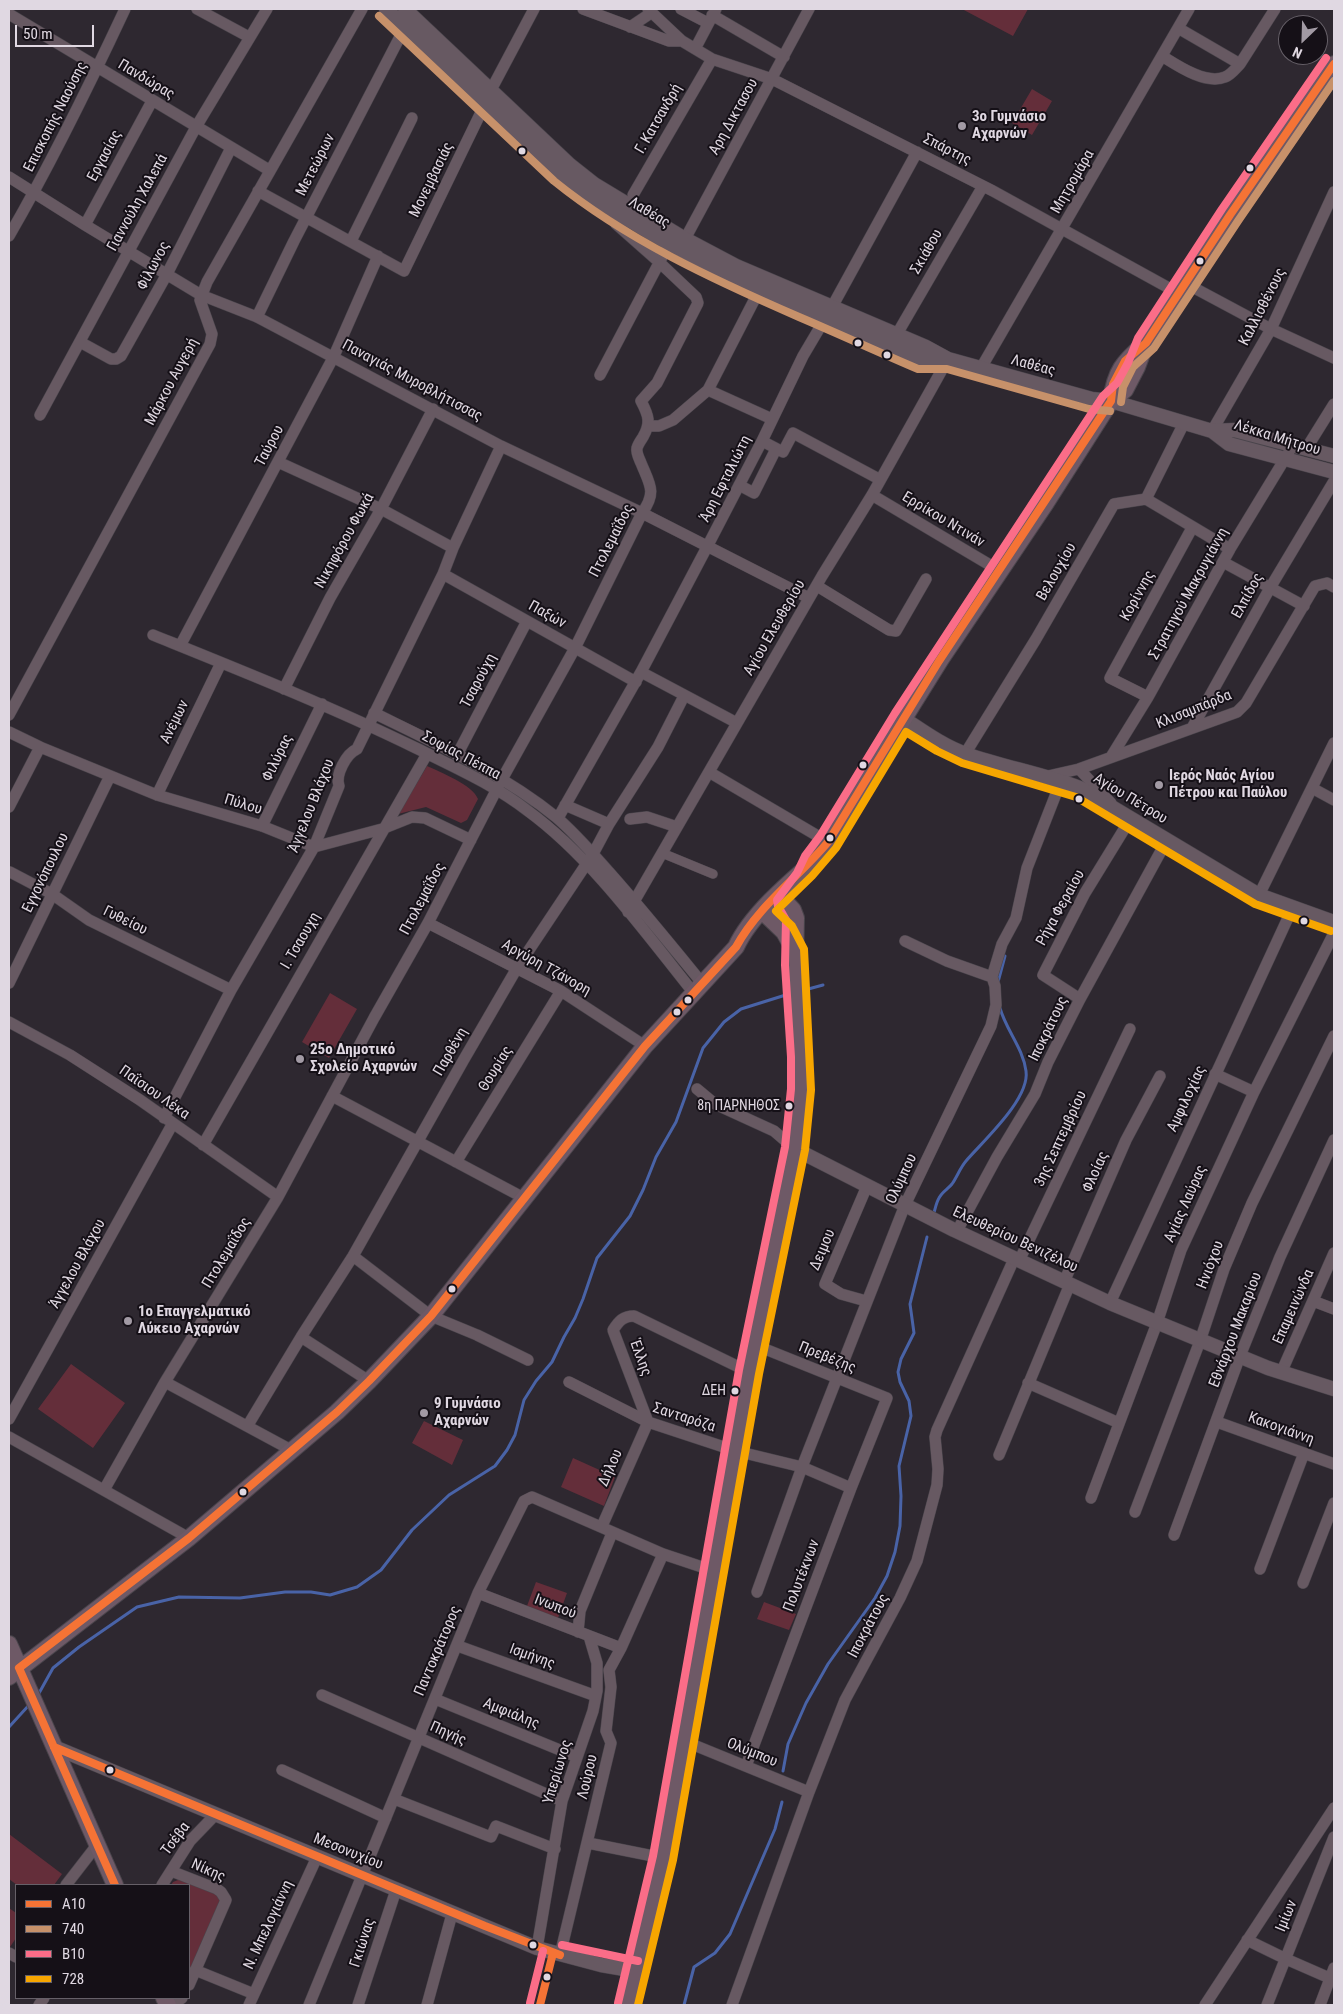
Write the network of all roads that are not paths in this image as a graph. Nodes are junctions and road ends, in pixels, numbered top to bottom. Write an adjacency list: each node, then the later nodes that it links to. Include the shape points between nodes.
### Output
1 (125, 9): 27 (street, Επισκοπής Ναούσης)
2 (197, 9): 19 (street)
3 (267, 9): 19 (street, Γιαννούλη Χαλεπά)
4 (362, 9): 35 (street)
5 (386, 9): 16 (street, Λαθέας)
6 (534, 9): 29 (street, Μονεμβασιάς)
7 (583, 9): 17 (street)
8 (681, 9): 15 (street)
9 (809, 9): 23 (street, Αρη Δικτασου)
10 (1189, 9): 18 (street, Μητρομάρα)
11 (1275, 9): 25 (street)
12 (410, 11): 29 (street, Λαθέας)
13 (649, 11): 17 (street); 20 (street)
14 (12, 15): 27 (street, Πανδώρας)
15 (712, 16): 21 (street); 23 (street)
16 (405, 27): 29 (street, Λαθέας); 42 (street, Μετεώρων)
17 (630, 27): 20 (street, via 669,41)
18 (1178, 28): 22 (street, Μητρομάρα); 25 (street)
19 (249, 37): 32 (street, Γιαννούλη Χαλεπά)
20 (682, 41): 21 (street, Σπάρτης)
21 (695, 49): 24 (street, Σπάρτης)
22 (1162, 56): 25 (street, via 1189,72 1217,80 1227,77); 44 (street, Μητρομάρα)
23 (784, 57): 28 (street, Αρη Δικτασου)
24 (712, 59): 28 (street, Σπάρτης); 41 (street, Γ. Κατσανδρή)
25 (1240, 64)
26 (1334, 64): 54 (main road)
27 (98, 68): 30 (street, Πανδώρας); 39 (street, Επισκοπής Ναούσης)
28 (772, 79): 34 (street, Σπάρτης); 46 (street, Αρη Δικτασου)
29 (489, 96): 41 (street, Λαθέας, via 570,165); 50 (street, Μονεμβασιάς, via 404,270)
30 (152, 101): 32 (street, Πανδώρας); 43 (street, Εργασίας)
31 (412, 118): 47 (street)
32 (196, 127): 33 (street, Πανδώρας); 49 (street, Γιαννούλη Χαλεπά)
33 (231, 148): 35 (street, Πανδώρας); 52 (street, Φίλωνος)
34 (917, 152): 37 (street, Σπάρτης); 56 (street, Άρη Εφταλιώτη)
35 (269, 170): 38 (street)
36 (9, 176): 39 (street, Παναγιάς Μυροβλήτισσας)
37 (983, 186): 44 (street, Σπάρτης); 59 (street, Σκιάθου)
38 (258, 191): 42 (street); 55 (street)
39 (34, 192): 43 (street, Παναγιάς Μυροβλήτισσας); 45 (street, Επισκοπής Ναούσης)
40 (1334, 192): 58 (street, Καλλισθένους)
41 (622, 202): 46 (street, Λαθέας); 48 (street, Λαθέας); 51 (street, via 612,219)
42 (306, 217): 47 (street); 57 (street, Μετεώρων)
43 (85, 225): 49 (street, Παναγιάς Μυροβλήτισσας)
44 (1063, 229): 54 (street, Σπάρτης); 64 (street, Μητρομάρα)
45 (9, 236)
46 (685, 238): 53 (street, Λαθέας)
47 (351, 241): 50 (street)
48 (669, 244): 51 (street); 53 (street, Λαθέας)
49 (128, 251): 52 (street, Παναγιάς Μυροβλήτισσας); 60 (street, Γιαννούλη Χαλεπά)
50 (378, 256): 61 (street, Ταύρου)
51 (659, 262): 65 (street); 73 (street, via 696,297 698,303 657,383 641,401)
52 (167, 274): 55 (street, Παναγιάς Μυροβλήτισσας); 60 (street, Φίλωνος, via 121,356 111,358)
53 (763, 285): 56 (street, Λαθέας); 66 (street)
54 (1182, 288): 58 (street, Σπάρτης); 67 (main road, via 1146,343 1125,390)
55 (201, 295): 57 (street, Παναγιάς Μυροβλήτισσας); 115 (street, Μάρκου Αυγερή, via 212,334 210,344)
56 (829, 312): 59 (street, Λαθέας); 63 (street, Λαθέας, via 921,359); 71 (street, Άρη Εφταλιώτη)
57 (257, 317): 61 (street, Παναγιάς Μυροβλήτισσας)
58 (1271, 328): 62 (street, Σπάρτης); 74 (street, Καλλισθένους)
59 (897, 334): 63 (street, Λαθέας)
60 (80, 342): 70 (street, Γιαννούλη Χαλεπά)
61 (334, 356): 69 (street, Παναγιάς Μυροβλήτισσας); 82 (street, Ταύρου)
62 (1334, 358)
63 (948, 359): 64 (street, Λαθέας); 84 (street, Αγίου Ελευθερίου)
64 (980, 368): 67 (street, Λαθέας, via 1092,399)
65 (600, 375)
66 (708, 390): 71 (street); 73 (street, via 673,420)
67 (1111, 401): 72 (street, Λέκκα Μήτρου); 96 (main road)
68 (1334, 404): 79 (street)
69 (433, 410): 77 (street, Παναγιάς Μυροβλήτισσας); 89 (street, Νικηφόρου Φωκά)
70 (40, 414)
71 (772, 419): 75 (street, Άρη Εφταλιώτη)
72 (1184, 423): 74 (street, Λέκκα Μήτρου); 88 (street)
73 (649, 426): 90 (street, Πτολεμαΐδος, via 637,446 652,492)
74 (1212, 431): 76 (street, Λέκκα Μήτρου, via 1234,430); 81 (street, Λέκκα Μήτρου, via 1230,444)
75 (762, 441): 78 (street); 86 (street, Άρη Εφταλιώτη)
76 (1292, 445): 79 (street, Λέκκα Μήτρου); 81 (street, Στρατηγού Μακρυγιάννη)
77 (501, 446): 90 (street, Παναγιάς Μυροβλήτισσας); 93 (street, Άγγελου Βλάχου)
78 (776, 449): 84 (street, via 782,452 793,433); 86 (street, via 754,493)
79 (1306, 449): 80 (street, Λέκκα Μήτρου)
80 (1334, 456)
81 (1286, 459): 83 (street, Λέκκα Μήτρου); 94 (street, Στρατηγού Μακρυγιάννη)
82 (278, 462): 89 (street); 106 (street, Ταύρου)
83 (1334, 472)
84 (880, 479): 87 (street, Αγίου Ελευθερίου)
85 (1334, 481): 101 (street, Ελπίδος)
86 (739, 484): 92 (street, Άρη Εφταλιώτη)
87 (872, 495): 96 (street, Ερρίκου Ντινάν); 99 (street, Αγίου Ελευθερίου)
88 (1146, 499): 91 (street); 125 (street, Βελουχίου, via 1114,504)
89 (381, 509): 93 (street); 110 (street, Νικηφόρου Φωκά, via 330,598)
90 (642, 513): 92 (street, Παναγιάς Μυροβλήτισσας); 107 (street, Πτολεμαΐδος)
91 (1192, 528): 94 (street); 112 (street, Κορίννης, via 1110,678)
92 (707, 547): 102 (street, Παναγιάς Μυροβλήτισσας); 109 (street, Άρη Εφταλιώτη)
93 (453, 548): 97 (street, Άγγελου Βλάχου)
94 (1230, 549): 95 (street, Στρατηγού Μακρυγιάννη)
95 (1224, 562): 101 (street); 112 (street, Στρατηγού Μακρυγιάννη)
96 (1000, 571): 116 (main road)
97 (443, 574): 104 (street, Παξών); 114 (street, Άγγελου Βλάχου)
98 (926, 579): 99 (street, via 896,631 889,630)
99 (817, 586): 102 (street, Αγίου Ελευθερίου)
100 (1334, 587): 103 (street, Κλισαμπάρδα, via 1327,583 1315,586)
101 (1270, 588): 103 (street); 119 (street, Ελπίδος)
102 (810, 598): 117 (street, Αγίου Ελευθερίου)
103 (1304, 606): 119 (street, Κλισαμπάρδα, via 1246,703 1237,712)
104 (527, 621): 107 (street, Παξών); 124 (street, Τσαρούχη)
105 (153, 635): 106 (street, Σοφίας Πέππα)
106 (180, 646): 108 (street, Σοφίας Πέππα)
107 (576, 648): 109 (street, Παξών); 132 (street, Πτολεμαΐδος)
108 (221, 663): 110 (street, Σοφίας Πέππα); 134 (street, Ανέμων)
109 (638, 677): 111 (street, Παξών); 136 (street, Άρη Εφταλιώτη)
110 (284, 689): 113 (street, Σοφίας Πέππα)
111 (684, 696): 117 (street, Παξών); 141 (street, Παρθένη, via 658,747)
112 (1148, 697): 126 (street, Στρατηγού Μακρυγιάννη)
113 (322, 704): 118 (street, Σοφίας Πέππα); 142 (street, Φιλύρας)
114 (374, 713): 118 (street, Άγγελου Βλάχου); 124 (street, Σοφίας Πέππα)
115 (9, 715)
116 (903, 718): 125 (street, Αγίου Πέτρου); 147 (main road)
117 (737, 724): 128 (street, Αγίου Ελευθερίου)
118 (368, 725): 123 (street, Σοφίας Πέππα); 148 (street, Άγγελου Βλάχου, via 357,749 349,755 338,776 339,786)
119 (1192, 728): 126 (street, Κλισαμπάρδα)
120 (9, 732): 122 (street, Πύλου)
121 (1334, 743): 133 (street)
122 (40, 747): 130 (street, Πύλου); 137 (street)
123 (427, 754): 132 (street, Σοφίας Πέππα); 144 (street, Ι. Τσαουχη)
124 (457, 754): 132 (street, Σοφίας Πέππα)
125 (965, 754): 129 (street, Αγίου Πέτρου)
126 (1111, 758): 127 (street, Κλισαμπάρδα)
127 (1079, 769): 129 (street, Κλισαμπάρδα, via 1045,776); 139 (street, via 1112,804)
128 (709, 772): 143 (street, Αγίου Ελευθερίου); 147 (street)
129 (1032, 773): 131 (street, Αγίου Πέτρου)
130 (110, 776): 134 (street, Πύλου); 154 (street, Εγγονόπουλου)
131 (1061, 781): 139 (street, Αγίου Πέτρου, via 1080,788); 167 (street, Ολύμπου, via 1027,868 1016,918 1002,944)
132 (499, 786): 138 (street, Σοφίας Πέππα, via 535,800); 145 (street, Πτολεμαΐδος); 151 (street, Σοφίας Πέππα, via 551,829)
133 (1312, 788): 135 (street); 155 (street)
134 (157, 795): 142 (street, Πύλου)
135 (1334, 800)
136 (565, 805): 138 (street, Άρη Εφταλιώτη); 141 (street)
137 (9, 808)
138 (558, 818): 150 (street, Σοφίας Πέππα)
139 (1131, 818): 146 (street, Αγίου Πέτρου); 172 (street, Ρήγα Φεραίου, via 1085,893 1043,975)
140 (630, 819): 143 (street, via 647,817)
141 (609, 824): 150 (street, Παρθένη)
142 (262, 826): 148 (street, Πύλου)
143 (677, 827): 149 (street, Αγίου Ελευθερίου)
144 (382, 829): 145 (street, via 419,817); 148 (street); 185 (street, Ι. Τσαουχη)
145 (471, 840): 162 (street, Πτολεμαΐδος)
146 (1167, 840): 155 (street, Αγίου Πέτρου); 172 (street, Ιποκράτους)
147 (828, 842): 156 (main road)
148 (314, 847): 170 (street, Άγγελου Βλάχου)
149 (662, 853): 153 (street); 157 (street, Αγίου Ελευθερίου)
150 (593, 854): 151 (street, Παρθένη); 157 (street, Σοφίας Πέππα)
151 (586, 864): 159 (street, Σοφίας Πέππα); 166 (street, Παρθένη)
152 (10, 872): 154 (street, Γυθείου)
153 (713, 874)
154 (52, 894): 168 (street, Εγγονόπουλου); 170 (street, Γυθείου, via 89,920)
155 (1260, 895): 158 (street, Αγίου Πέτρου)
156 (782, 898): 160 (main road); 165 (main road, via 796,918)
157 (634, 900): 159 (street, Αγίου Ελευθερίου); 169 (street, Σοφίας Πέππα)
158 (1294, 907): 161 (street, Αγίου Πέτρου); 177 (street, Αμφιλοχίας)
159 (628, 912): 169 (street, Σοφίας Πέππα)
160 (766, 915): 165 (main road, via 784,932); 169 (main road, via 750,939 736,947)
161 (1334, 922)
162 (428, 923): 166 (street, Αργύρη Τζάνορη); 181 (street, Πτολεμαΐδος)
163 (1334, 933): 180 (street, Αγίας Λαύρας)
164 (905, 940): 167 (street, via 947,962)
165 (794, 950): 186 (main road, via 802,1090)
166 (517, 968): 171 (street, Αργύρη Τζάνορη); 184 (street, Παρθένη)
167 (992, 977): 191 (street, Ολύμπου, via 996,1005 992,1026)
168 (9, 983)
169 (698, 987): 176 (main road)
170 (232, 990): 182 (street, Άγγελου Βλάχου)
171 (561, 992): 176 (street, Αργύρη Τζάνορη); 187 (street, Θουρίας)
172 (1080, 998): 192 (street, Ιποκράτους, via 1035,1094)
173 (9, 1022): 182 (street, Παΐσιου Λέκα, via 70,1055)
174 (1130, 1029): 195 (street, 3ης Σεπτεμβρίου)
175 (1334, 1036): 204 (street, Ηνιόχου, via 1252,1203 1224,1269)
176 (645, 1046): 190 (main road)
177 (1215, 1074): 180 (street); 199 (street, Αμφιλοχίας)
178 (1160, 1076): 196 (street, Φλοίας, via 1126,1140)
179 (697, 1090): 186 (street, Ελευθερίου Βενιζέλου, via 715,1104 774,1131)
180 (1254, 1092): 202 (street, Αγίας Λαύρας, via 1181,1250)
181 (332, 1096): 184 (street); 189 (street, Πτολεμαΐδος)
182 (169, 1121): 185 (street, Παΐσιου Λέκα); 217 (street, Άγγελου Βλάχου)
183 (1334, 1140): 206 (street, Εθνάρχου Μακαρίου, via 1280,1257)
184 (417, 1142): 187 (street); 194 (street, Παρθένη)
185 (203, 1145): 189 (street, Παΐσιου Λέκα)
186 (795, 1149): 188 (street, Ελευθερίου Βενιζέλου); 205 (main road)
187 (456, 1162): 190 (street)
188 (867, 1186): 191 (street, Ελευθερίου Βενιζέλου); 198 (street, Δειμου, via 825,1284 841,1294)
189 (278, 1197): 212 (street, Πτολεμαΐδος)
190 (524, 1198): 201 (main road)
191 (905, 1205): 192 (street, Ελευθερίου Βενιζέλου); 198 (street, Ολύμπου)
192 (957, 1231): 195 (street, Ελευθερίου Βενιζέλου)
193 (1334, 1255): 197 (street, Επαμεινώνδα)
194 (353, 1256): 201 (street); 203 (street, Παρθένη)
195 (1017, 1260): 196 (street, Ελευθερίου Βενιζέλου); 258 (street, Ιποκράτους, via 936,1430 937,1486 917,1561 845,1700)
196 (1067, 1283): 199 (street, Ελευθερίου Βενιζέλου); 214 (street, Φλοίας)
197 (1313, 1300): 200 (street); 209 (street, Επαμεινώνδα)
198 (866, 1301): 210 (street, Ολύμπου)
199 (1110, 1303): 202 (street, Ελευθερίου Βενιζέλου)
200 (1334, 1309)
201 (431, 1316): 207 (street); 211 (main road)
202 (1157, 1323): 204 (street, Ελευθερίου Βενιζέλου); 220 (street, Αγίας Λαύρας)
203 (301, 1338): 211 (street); 221 (street, Παρθένη)
204 (1200, 1340): 206 (street, Ελευθερίου Βενιζέλου); 233 (street, Ηνιόχου)
205 (755, 1345): 208 (main road); 210 (street, Πρεβέζης)
206 (1240, 1356): 209 (street, Ελευθερίου Βενιζέλου); 219 (street, Εθνάρχου Μακαρίου)
207 (528, 1360)
208 (749, 1372): 218 (street, Έλλης, via 634,1316 627,1316 618,1321 613,1330); 224 (main road)
209 (1281, 1373): 215 (street, Ελευθερίου Βενιζέλου)
210 (836, 1378): 216 (street, Πρεβέζης); 228 (street, Ολύμπου)
211 (369, 1381): 223 (main road)
212 (166, 1382): 221 (street); 230 (street, Πτολεμαΐδος)
213 (569, 1382): 218 (street, Σανταρόζα)
214 (1028, 1383): 220 (street); 226 (street, Φλοίας)
215 (1334, 1390)
216 (887, 1398): 229 (street, Πολυτέκνων)
217 (9, 1419)
218 (648, 1422): 224 (street, Σανταρόζα); 234 (street, Δήλου)
219 (1217, 1422): 225 (street, Κακογιάννη); 236 (street, Εθνάρχου Μακαρίου)
220 (1119, 1423): 231 (street, Αγίας Λαύρας)
221 (248, 1425): 223 (street)
222 (9, 1437): 230 (street)
223 (293, 1451): 237 (main road)
224 (736, 1451): 228 (street, Σανταρόζα); 240 (main road)
225 (1304, 1453): 227 (street, Κακογιάννη); 239 (street)
226 (999, 1455)
227 (1334, 1464)
228 (802, 1467): 229 (street, Σανταρόζα); 242 (street, Ολύμπου)
229 (851, 1488): 256 (street, Πολυτέκνων)
230 (104, 1490): 237 (street)
231 (1091, 1498)
232 (1334, 1503): 241 (street)
233 (1135, 1512)
234 (602, 1526): 235 (street, Παντοκράτορος); 243 (street, Παντοκράτορος, via 532,1497 524,1501)
235 (612, 1533): 238 (street, Παντοκράτορος); 244 (street, via 580,1611)
236 (1174, 1535)
237 (189, 1538): 248 (main road)
238 (663, 1554): 240 (street, Παντοκράτορος); 247 (street, Λούρου)
239 (1260, 1569)
240 (714, 1571): 253 (main road)
241 (1303, 1583)
242 (757, 1592)
243 (478, 1593): 244 (street, Ινωπού); 246 (street, Παντοκράτορος)
244 (584, 1634): 247 (street, Ινωπού); 250 (street, Υπερίωνος, via 597,1663)
245 (9, 1644): 248 (main road)
246 (458, 1646): 250 (street, Ισμήνης); 251 (street, Παντοκράτορος)
247 (621, 1648): 265 (street, Λούρου, via 610,1670 606,1731 611,1743)
248 (14, 1672): 254 (main road, via 32,1698)
249 (322, 1695): 252 (street, Πηγής)
250 (596, 1696): 255 (street, Υπερίωνος, via 594,1711)
251 (435, 1699): 252 (street, Παντοκράτορος); 255 (street, Αμφιάλης)
252 (418, 1737): 259 (street, Παντοκράτορος); 260 (street, Πηγής)
253 (684, 1741): 256 (street, Ολύμπου); 269 (main road)
254 (54, 1747): 262 (street, Μεσονυχίου); 266 (main road)
255 (577, 1757): 260 (street, Υπερίωνος)
256 (746, 1766): 258 (street, Ολύμπου)
257 (282, 1770): 263 (street)
258 (809, 1792): 290 (street, Ιποκράτους)
259 (394, 1799): 263 (street, Παντοκράτορος); 267 (street, via 491,1837 496,1826)
260 (562, 1801): 267 (street, Υπερίωνος)
261 (1334, 1808): 277 (street)
262 (216, 1814): 268 (street, Μεσονυχίου); 270 (street, Τσέβα, via 190,1841)
263 (386, 1818): 271 (street, Παντοκράτορος)
264 (1334, 1837): 280 (street, Ιμίων)
265 (588, 1843): 269 (street); 279 (street, Λούρου)
266 (97, 1845): 272 (street); 273 (main road)
267 (555, 1849): 278 (street, Υπερίωνος)
268 (317, 1857): 271 (street, Μεσονυχίου); 285 (street, Ν. Μπελογιάννη)
269 (663, 1858): 282 (main road)
270 (171, 1871): 274 (street, Τσέβα); 281 (street, Νίκης, via 217,1889 226,1900)
271 (362, 1875): 275 (street, Μεσονυχίου); 286 (street, Παντοκράτορος)
272 (67, 1884)
273 (115, 1884)
274 (163, 1884)
275 (396, 1890): 276 (street, Μεσονυχίου); 287 (street, Γκιώνας)
276 (452, 1914): 278 (street, Μεσονυχίου); 288 (street)
277 (1247, 1940): 280 (street); 291 (street)
278 (537, 1948): 279 (street, Μεσονυχίου)
279 (560, 1955): 282 (street, Μεσονυχίου)
280 (1286, 1960): 283 (street); 292 (street, Ιμίων)
281 (196, 1970): 284 (street, Νίκης); 285 (street)
282 (636, 1971): 289 (main road)
283 (1333, 1976): 293 (street)
284 (190, 1983)
285 (251, 2000)
286 (309, 2005)
287 (358, 2005)
288 (427, 2005)
289 (628, 2005)
290 (732, 2005)
291 (1206, 2005)
292 (1267, 2005)
293 (1320, 2005)

